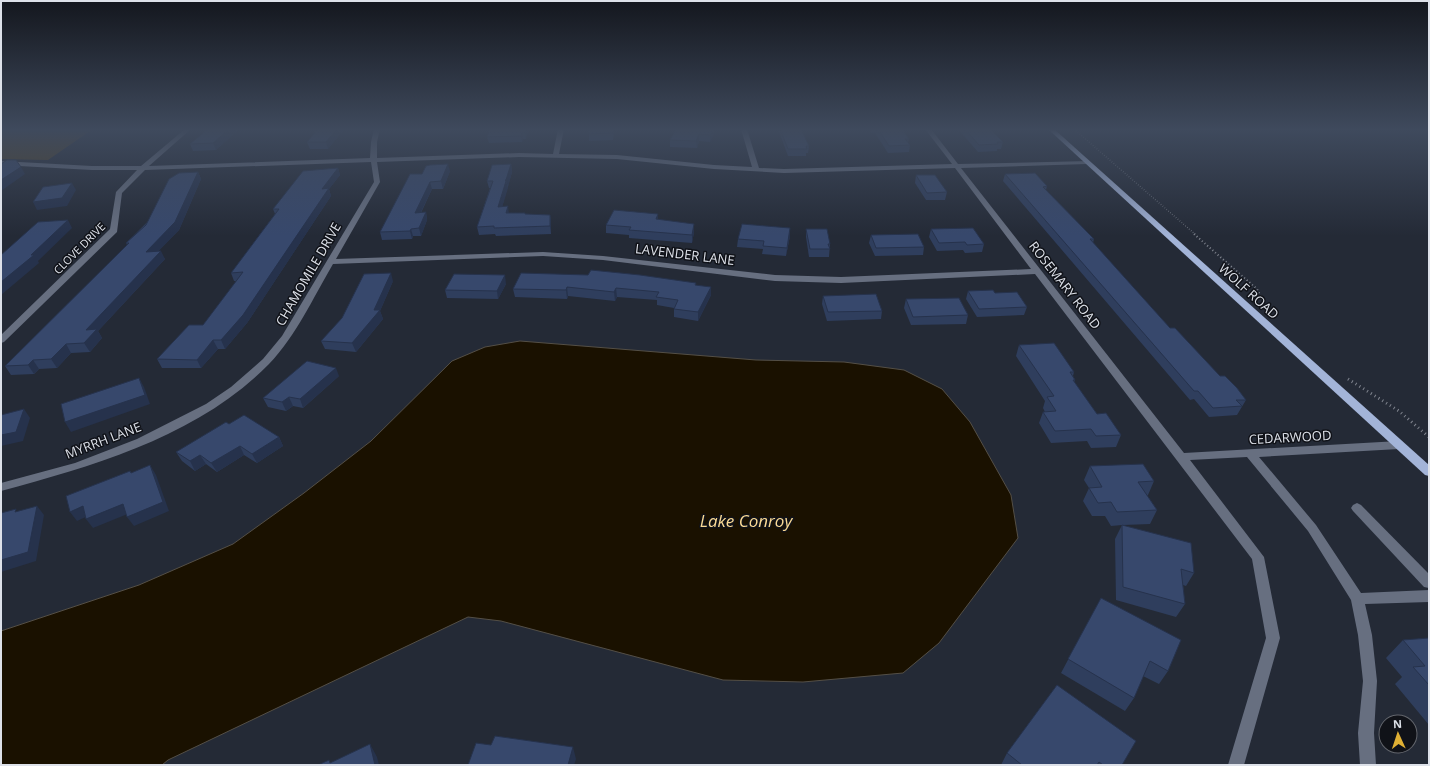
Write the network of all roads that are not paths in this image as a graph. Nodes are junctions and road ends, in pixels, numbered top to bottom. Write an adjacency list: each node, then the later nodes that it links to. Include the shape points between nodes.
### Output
1 (33, 165): 10 (street)
2 (148, 165): 10 (street, CLOVE DRIVE)
3 (238, 165): 10 (street)
4 (375, 165): 12 (street, CHAMOMILE DRIVE, via 377,182)
5 (700, 165): 11 (street)
6 (754, 165): 11 (street)
7 (998, 165): 9 (street)
8 (1090, 165): 16 (main road, WOLF ROAD)
9 (957, 166): 11 (street, via 812,171); 13 (street, ROSEMARY ROAD)
10 (144, 168): 14 (street, CLOVE DRIVE, via 119,192 114,230)
11 (756, 170)
12 (330, 262): 13 (street, LAVENDER LANE, via 543,254 603,258 775,278 841,280); 15 (street, CHAMOMILE DRIVE, via 277,349 252,375)
13 (1037, 271): 18 (street, ROSEMARY ROAD)
14 (1, 340)
15 (210, 406): 20 (street, MYRRH LANE, via 148,439 78,466)
16 (1399, 445): 17 (street, CEDARWOOD); 19 (main road, WOLF ROAD)
17 (1250, 453): 18 (street, CEDARWOOD); 24 (street, via 1312,528)
18 (1182, 457): 25 (street, ROSEMARY ROAD, via 1258,557 1273,638)
19 (1429, 472)
20 (1, 487)
21 (1357, 508): 22 (street)
22 (1429, 583)
23 (1429, 596): 24 (street)
24 (1357, 599): 26 (street, via 1365,635 1370,681 1366,733)
25 (1236, 765)
26 (1368, 765)

